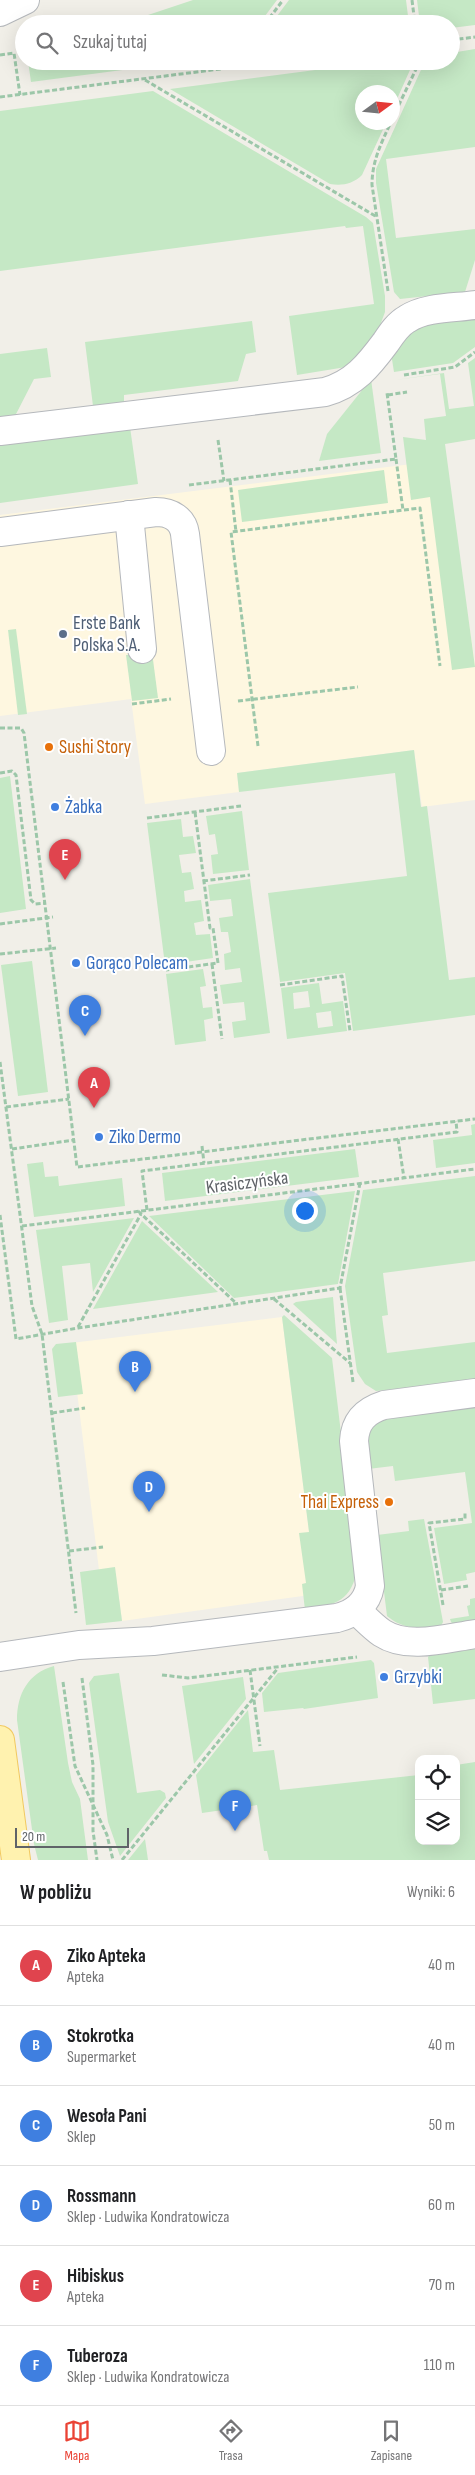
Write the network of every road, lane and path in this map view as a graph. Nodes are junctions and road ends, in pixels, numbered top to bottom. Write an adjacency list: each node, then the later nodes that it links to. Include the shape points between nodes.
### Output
1 (25, 0): 4 (street)
2 (283, 0): 5 (path)
3 (412, 0): 6 (path)
4 (0, 12)
5 (272, 15)
6 (414, 15)
7 (475, 37): 8 (path)
8 (460, 39)
9 (0, 55): 10 (path, via 14,53)
10 (15, 60)
11 (16, 70): 15 (path)
12 (217, 70): 14 (path)
13 (416, 70): 17 (path)
14 (144, 79): 15 (path); 19 (path)
15 (20, 95): 16 (path)
16 (0, 97)
17 (400, 104)
18 (388, 130): 19 (path, via 375,155 372,170)
19 (377, 217): 21 (path)
20 (475, 305): 21 (street, via 418,313 407,318)
21 (388, 339): 23 (path); 26 (street, via 355,379 325,392)
22 (475, 352): 23 (path, via 456,369)
23 (386, 377): 25 (path)
24 (407, 392): 25 (path)
25 (388, 395): 27 (path)
26 (0, 431)
27 (396, 459): 29 (path); 32 (path)
28 (221, 463): 30 (path)
29 (230, 480): 30 (path); 35 (path)
30 (224, 481): 31 (path)
31 (185, 486)
32 (403, 510): 35 (path); 37 (path, via 420,508)
33 (129, 515): 34 (street); 36 (street); 39 (street, via 162,512 174,515 184,529)
34 (0, 532)
35 (236, 532): 40 (path, via 231,532)
36 (142, 649)
37 (440, 666)
38 (358, 686): 40 (path)
39 (205, 700): 40 (path); 41 (path); 44 (street)
40 (252, 700): 43 (path)
41 (132, 704)
42 (0, 728): 51 (path, via 17,726 24,733)
43 (258, 746)
44 (211, 751)
45 (0, 773): 51 (path, via 12,771 16,775 31,902)
46 (241, 806): 47 (path)
47 (195, 812): 48 (path); 50 (path)
48 (147, 818)
49 (250, 875): 50 (path)
50 (203, 881): 58 (path, via 218,963)
51 (45, 903): 53 (path)
52 (53, 917): 53 (path)
53 (46, 918): 54 (path); 55 (path)
54 (0, 924)
55 (50, 948): 56 (path); 57 (path); 64 (path)
56 (56, 948)
57 (0, 954)
58 (212, 964): 59 (path); 62 (path)
59 (166, 970)
60 (280, 985): 61 (path, via 342,976)
61 (350, 1031)
62 (222, 1039)
63 (0, 1062): 65 (path)
64 (68, 1099): 65 (path); 69 (path)
65 (6, 1107): 71 (path)
66 (475, 1118): 67 (path)
67 (456, 1121): 68 (path, via 457,1132); 72 (path)
68 (398, 1139): 73 (path); 75 (path)
69 (74, 1140): 71 (path); 72 (path, via 77,1167)
70 (202, 1146): 72 (path)
71 (12, 1149): 80 (path)
72 (203, 1152): 73 (path)
73 (204, 1163): 77 (path, via 142,1171)
74 (475, 1169): 75 (path, Krasiczyńska)
75 (404, 1178): 76 (path, Krasiczyńska)
76 (360, 1183): 77 (path, Krasiczyńska); 81 (path)
77 (147, 1210): 78 (path, Krasiczyńska)
78 (140, 1212): 80 (path, Krasiczyńska); 83 (path); 84 (path)
79 (0, 1215): 85 (path, via 16,1340)
80 (22, 1226): 85 (path, via 32,1306)
81 (340, 1288): 82 (path); 86 (path)
82 (274, 1299): 83 (path); 86 (path)
83 (237, 1304): 84 (path)
84 (78, 1328): 85 (path)
85 (42, 1334): 89 (path)
86 (350, 1363): 90 (path, via 354,1390)
87 (475, 1394): 90 (street, via 384,1405)
88 (85, 1408): 89 (path)
89 (52, 1413): 93 (path)
90 (364, 1415): 96 (street, via 357,1423 354,1441 370,1586 366,1600)
91 (465, 1514): 95 (path, via 466,1519 429,1523)
92 (103, 1547): 93 (path)
93 (68, 1551): 97 (path)
94 (468, 1586): 95 (path)
95 (441, 1590): 99 (path)
96 (356, 1610): 98 (street); 100 (street, via 337,1618 153,1641 79,1644)
97 (76, 1615)
98 (389, 1636): 99 (street, via 408,1641); 101 (path, via 371,1655)
99 (462, 1636)
100 (0, 1656)
101 (278, 1667): 102 (path); 106 (path)
102 (250, 1670): 105 (path, via 188,1678); 106 (path)
103 (62, 1674): 109 (path, via 76,1766)
104 (81, 1674): 109 (path, via 93,1765)
105 (158, 1674)
106 (253, 1698): 108 (path); 113 (path)
107 (0, 1740): 110 (main road)
108 (260, 1746)
109 (93, 1807): 111 (path); 112 (path, via 107,1835)
110 (16, 1860)
111 (97, 1860)
112 (113, 1860)
113 (122, 1860)

